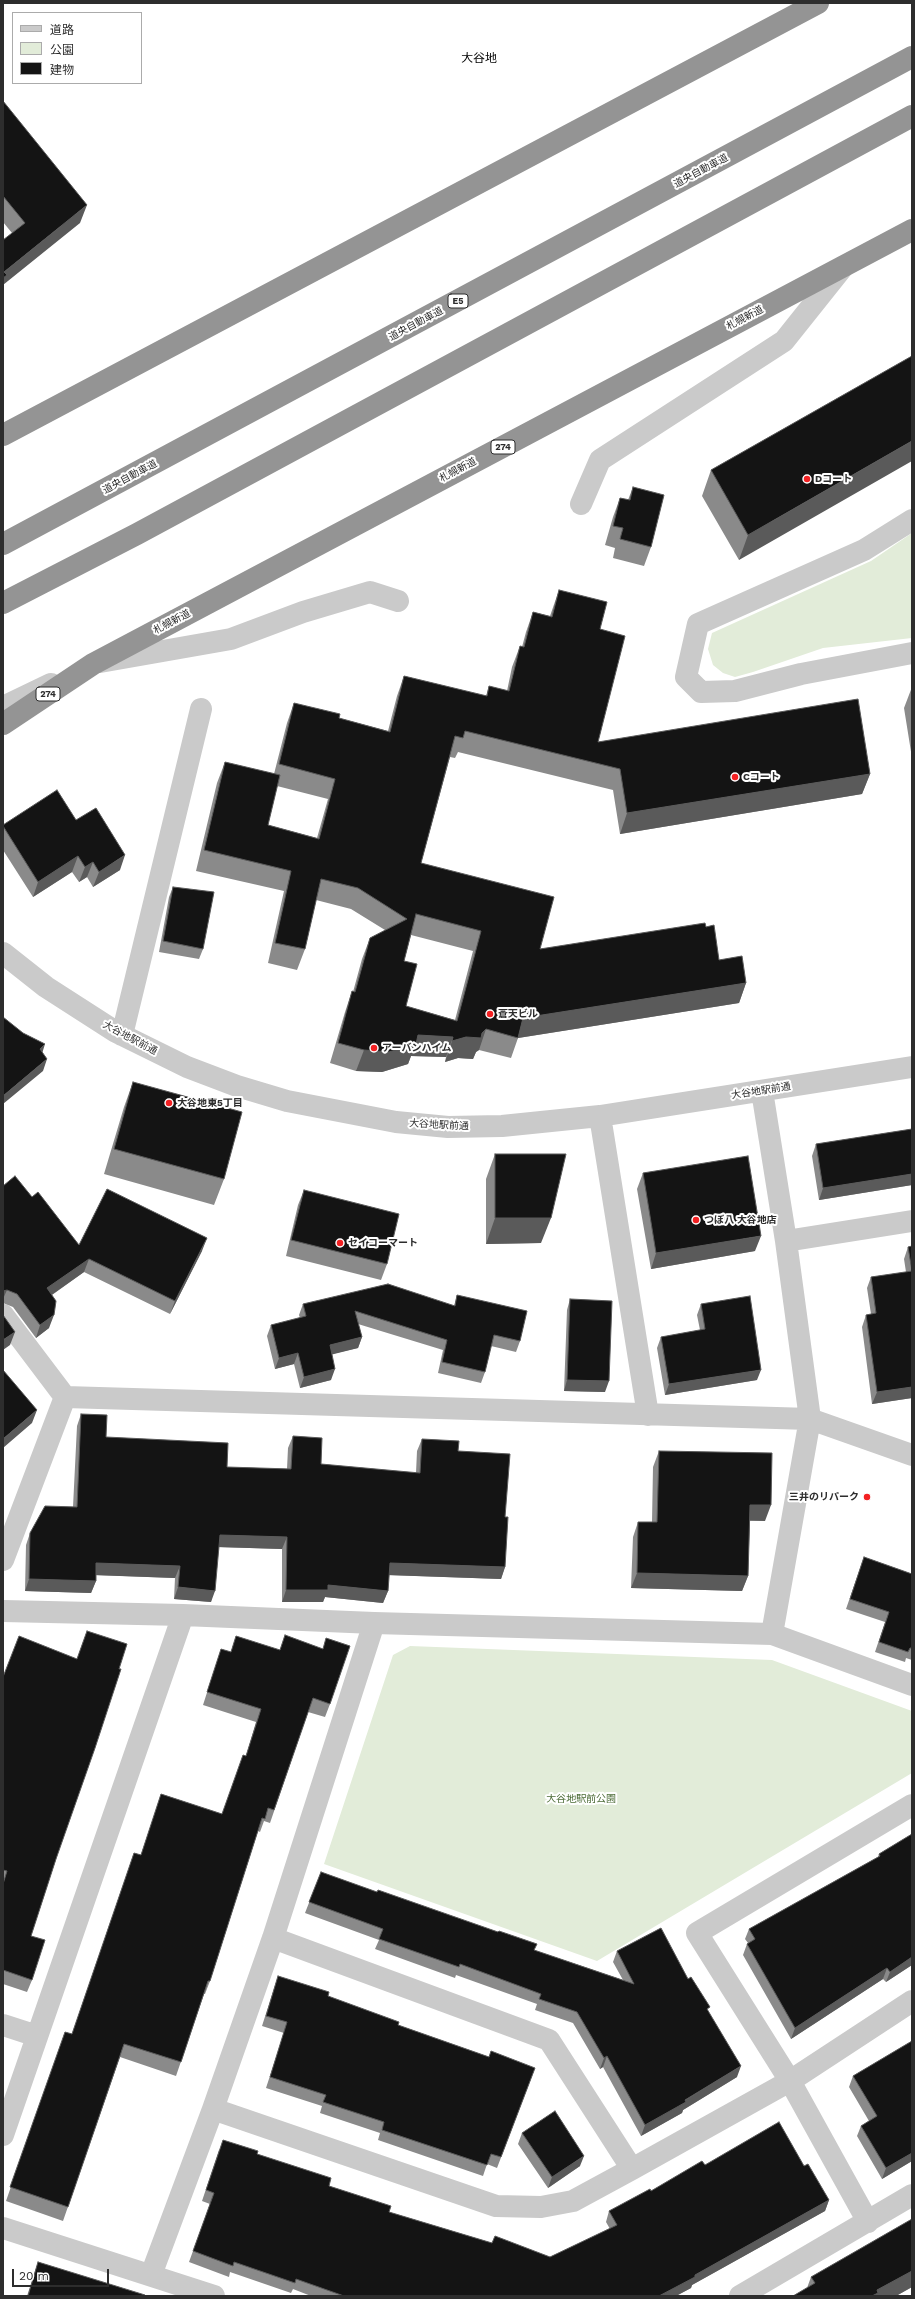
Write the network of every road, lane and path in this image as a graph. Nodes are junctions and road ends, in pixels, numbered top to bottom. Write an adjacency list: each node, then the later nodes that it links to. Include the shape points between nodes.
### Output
1 (818, 3): 6 (highway)
2 (912, 57): 9 (highway, 道央自動車道 / E5)
3 (912, 116): 11 (highway, via 144,530)
4 (912, 230): 5 (highway, 札幌新道 / 274)
5 (843, 266): 7 (street, via 784,341 600,460); 13 (highway, 札幌新道 / 274)
6 (3, 435)
7 (581, 504)
8 (912, 520): 12 (street, via 864,550 698,624 686,677 701,692 735,691 801,674)
9 (3, 544)
10 (398, 601): 13 (street, via 370,592 303,612 231,639)
11 (3, 602)
12 (912, 653)
13 (93, 664): 14 (street, 札幌新道); 16 (highway, 274)
14 (3, 707)
15 (201, 709): 18 (street)
16 (3, 724)
17 (3, 953): 18 (street, 大谷地駅前通, via 46,987)
18 (122, 1035): 21 (street, 大谷地駅前通, via 187,1067 236,1086 287,1101 396,1122 448,1127 502,1126)
19 (912, 1067): 20 (street, 大谷地駅前通)
20 (762, 1091): 21 (street, 大谷地駅前通); 23 (street)
21 (600, 1116): 26 (street)
22 (912, 1221): 23 (street)
23 (786, 1241): 27 (street)
24 (3, 1315): 25 (street)
25 (65, 1397): 26 (street); 29 (street)
26 (648, 1415): 27 (street)
27 (810, 1420): 28 (street); 33 (street)
28 (912, 1455)
29 (3, 1560)
30 (3, 1611): 31 (street)
31 (184, 1614): 32 (street); 39 (street)
32 (374, 1623): 33 (street); 36 (street)
33 (772, 1634): 34 (street)
34 (912, 1685)
35 (912, 1805): 40 (street, via 697,1933)
36 (274, 1938): 41 (street); 43 (street, via 549,2040)
37 (912, 2001): 40 (street)
38 (3, 2025): 39 (street)
39 (37, 2036): 42 (street)
40 (790, 2080): 43 (street); 45 (street)
41 (213, 2109): 43 (street, via 496,2206 541,2207 573,2201); 47 (street)
42 (3, 2135)
43 (632, 2169)
44 (912, 2195): 45 (street)
45 (868, 2222): 49 (street)
46 (3, 2228): 47 (street)
47 (151, 2275): 48 (street)
48 (214, 2296)
49 (740, 2296)

